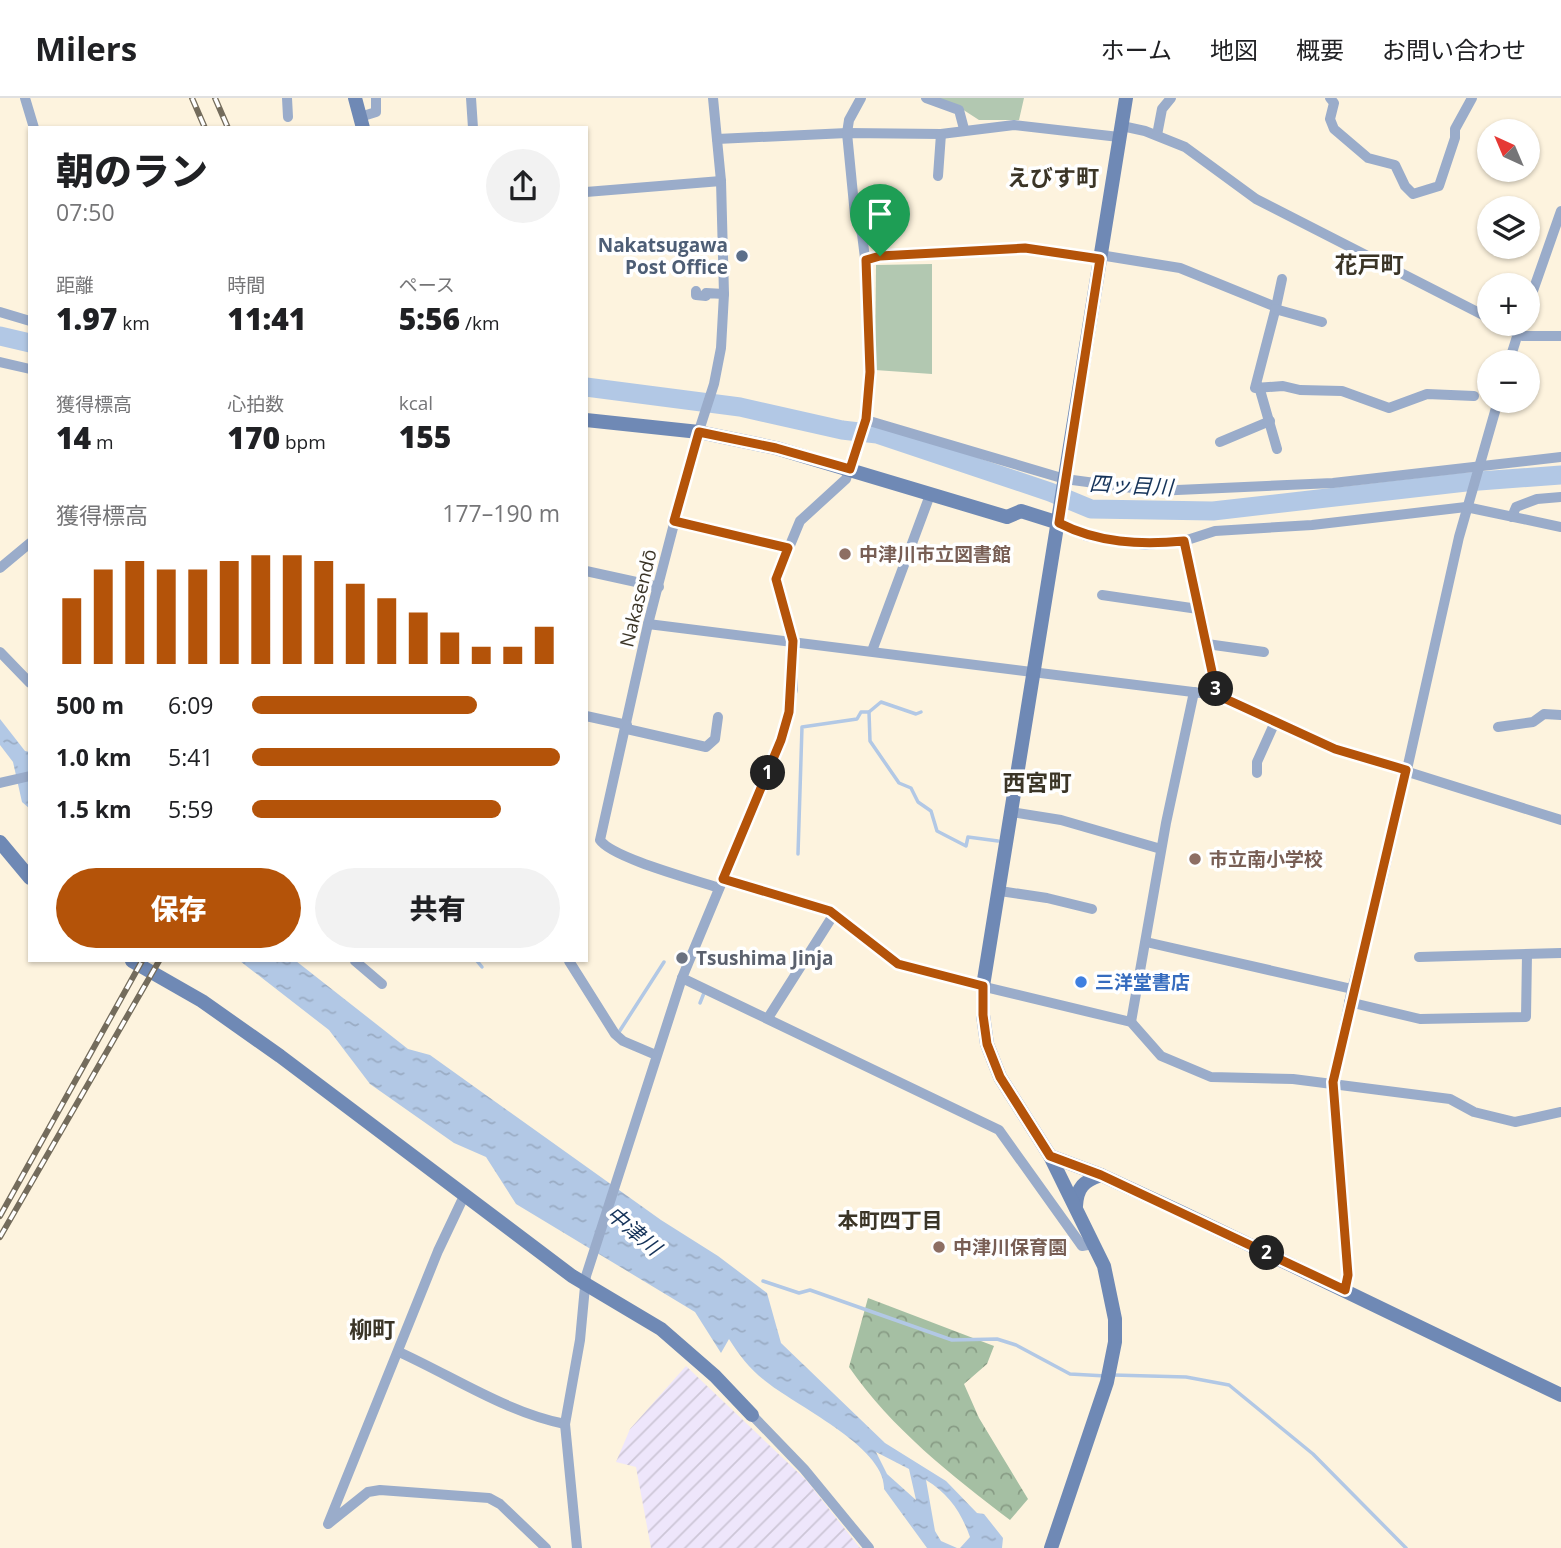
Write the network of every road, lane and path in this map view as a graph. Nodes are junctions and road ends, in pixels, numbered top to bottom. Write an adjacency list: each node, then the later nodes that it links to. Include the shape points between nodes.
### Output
1 (25, 98): 15 (street)
2 (287, 98): 13 (street)
3 (355, 98): 14 (street)
4 (376, 98): 14 (street, via 376,112)
5 (471, 98): 16 (street)
6 (713, 98): 22 (street)
7 (861, 98): 19 (street)
8 (926, 98): 17 (street, via 959,110)
9 (1126, 98): 18 (street)
10 (1171, 98): 21 (street, via 1162,109)
11 (1330, 98): 12 (street, via 1334,103 1329,119 1334,129 1368,158 1395,165 1413,194 1439,186 1455,128)
12 (1472, 98)
13 (288, 117)
14 (361, 122)
15 (33, 126)
16 (473, 126)
17 (964, 130): 18 (street, via 1014,125); 20 (street)
18 (1120, 132): 21 (street); 27 (street)
19 (847, 133): 20 (street); 22 (street); 28 (street, via 855,215)
20 (941, 134): 23 (street)
21 (1157, 135): 35 (street, via 1194,153 1256,199)
22 (717, 139): 24 (street)
23 (939, 176)
24 (721, 181): 25 (street); 32 (street)
25 (588, 192)
26 (1561, 211): 29 (street)
27 (1100, 257): 28 (street, via 1025,248); 33 (street, via 1180,268); 54 (street)
28 (866, 260): 47 (street, via 870,367)
29 (1539, 273)
30 (1282, 279): 33 (street)
31 (696, 291): 32 (street, via 696,295)
32 (724, 294): 48 (street, Nakasendō, via 721,348)
33 (1275, 308): 37 (street); 42 (street, via 1255,388)
34 (0, 312): 36 (street)
35 (1477, 312)
36 (28, 320)
37 (1322, 322)
38 (1538, 336): 39 (street)
39 (1561, 337)
40 (0, 362): 41 (street)
41 (28, 369)
42 (1260, 390): 43 (street, via 1283,386 1342,391 1389,408 1427,394); 46 (street)
43 (1474, 396)
44 (1494, 413): 52 (street)
45 (588, 420): 48 (street)
46 (1270, 421): 49 (street); 50 (street)
47 (865, 422): 53 (street); 54 (street)
48 (701, 426): 53 (street); 60 (street, Nakasendō)
49 (1220, 442)
50 (1277, 449)
51 (1561, 457): 52 (street)
52 (1478, 467): 54 (street, via 1281,486 1155,491); 57 (street)
53 (850, 469): 55 (street); 64 (street, via 841,486 800,522)
54 (1065, 483): 59 (street)
55 (929, 495): 59 (street, via 1007,517 1021,511); 73 (street)
56 (1561, 497): 58 (street, via 1516,507)
57 (1466, 507): 58 (street); 62 (street, via 1215,531); 86 (street)
58 (1512, 517): 61 (street)
59 (1059, 519): 62 (street, via 1086,536 1146,545); 76 (street)
60 (674, 521): 64 (street); 67 (street, Nakasendō)
61 (1561, 527)
62 (1184, 541): 69 (street)
63 (28, 544): 65 (street)
64 (788, 548): 71 (street, via 776,579)
65 (0, 568)
66 (588, 571): 67 (street)
67 (659, 587): 70 (street, Nakasendō)
68 (1102, 594): 69 (street)
69 (1198, 609): 72 (street)
70 (648, 624): 71 (street); 84 (street, Nakasendō)
71 (793, 641): 73 (street); 95 (street, via 793,689 781,740)
72 (1207, 644): 75 (street); 79 (street)
73 (872, 651): 76 (street)
74 (0, 652): 77 (street)
75 (1264, 652)
76 (1035, 672): 78 (street); 90 (street)
77 (28, 681)
78 (1194, 692): 79 (street); 93 (street)
79 (1217, 695): 83 (street)
80 (1561, 715): 85 (street, via 1544,714 1533,722)
81 (588, 717): 84 (street)
82 (718, 717): 84 (street, via 715,739 706,747)
83 (1275, 722): 86 (street, via 1335,749); 87 (street, via 1257,762)
84 (627, 727): 95 (street, Nakasendō, via 600,840 636,860)
85 (1498, 727)
86 (1406, 770): 91 (street); 109 (street)
87 (1257, 773)
88 (28, 776): 89 (street)
89 (0, 783)
90 (1011, 812): 93 (street, via 1060,820); 96 (street)
91 (1561, 820)
92 (0, 842): 94 (street)
93 (1161, 849): 99 (street)
94 (28, 876)
95 (721, 883): 98 (street); 106 (street)
96 (1000, 891): 97 (street); 108 (street)
97 (1092, 909)
98 (835, 914): 108 (street, via 898,964); 111 (street)
99 (1146, 942): 109 (street); 112 (street)
100 (1561, 953): 101 (street)
101 (1527, 954): 102 (street); 110 (street, via 1526,1017 1420,1019)
102 (1419, 957)
103 (134, 962): 118 (street, via 202,1001)
104 (356, 962): 107 (street)
105 (570, 962): 113 (street, via 615,1034)
106 (682, 978): 111 (street); 113 (street)
107 (382, 984)
108 (983, 986): 112 (street); 116 (street, via 987,1044 1000,1077)
109 (1352, 989): 110 (street)
110 (1349, 1002): 114 (street)
111 (768, 1018): 120 (street, via 999,1130 1082,1246)
112 (1131, 1022): 114 (street, via 1161,1056 1211,1077)
113 (656, 1055): 121 (street)
114 (1333, 1082): 115 (street, via 1450,1099 1474,1112 1515,1122); 122 (street, via 1348,1275)
115 (1561, 1112)
116 (1050, 1156): 117 (street); 119 (street)
117 (1101, 1175): 119 (street, via 1082,1185); 122 (street)
118 (466, 1194): 121 (street); 123 (street, via 438,1251)
119 (1076, 1206): 120 (street)
120 (1093, 1244): 127 (street, via 1110,1291 1115,1342 1107,1382)
121 (585, 1280): 125 (street, via 679,1343); 126 (street)
122 (1345, 1290): 124 (street)
123 (399, 1352): 126 (street, via 510,1408); 128 (street, via 328,1524 368,1492 380,1490 489,1498)
124 (1561, 1395)
125 (752, 1415): 130 (street)
126 (565, 1424): 129 (street)
127 (1053, 1546)
128 (546, 1548)
129 (577, 1548)
130 (869, 1548)

